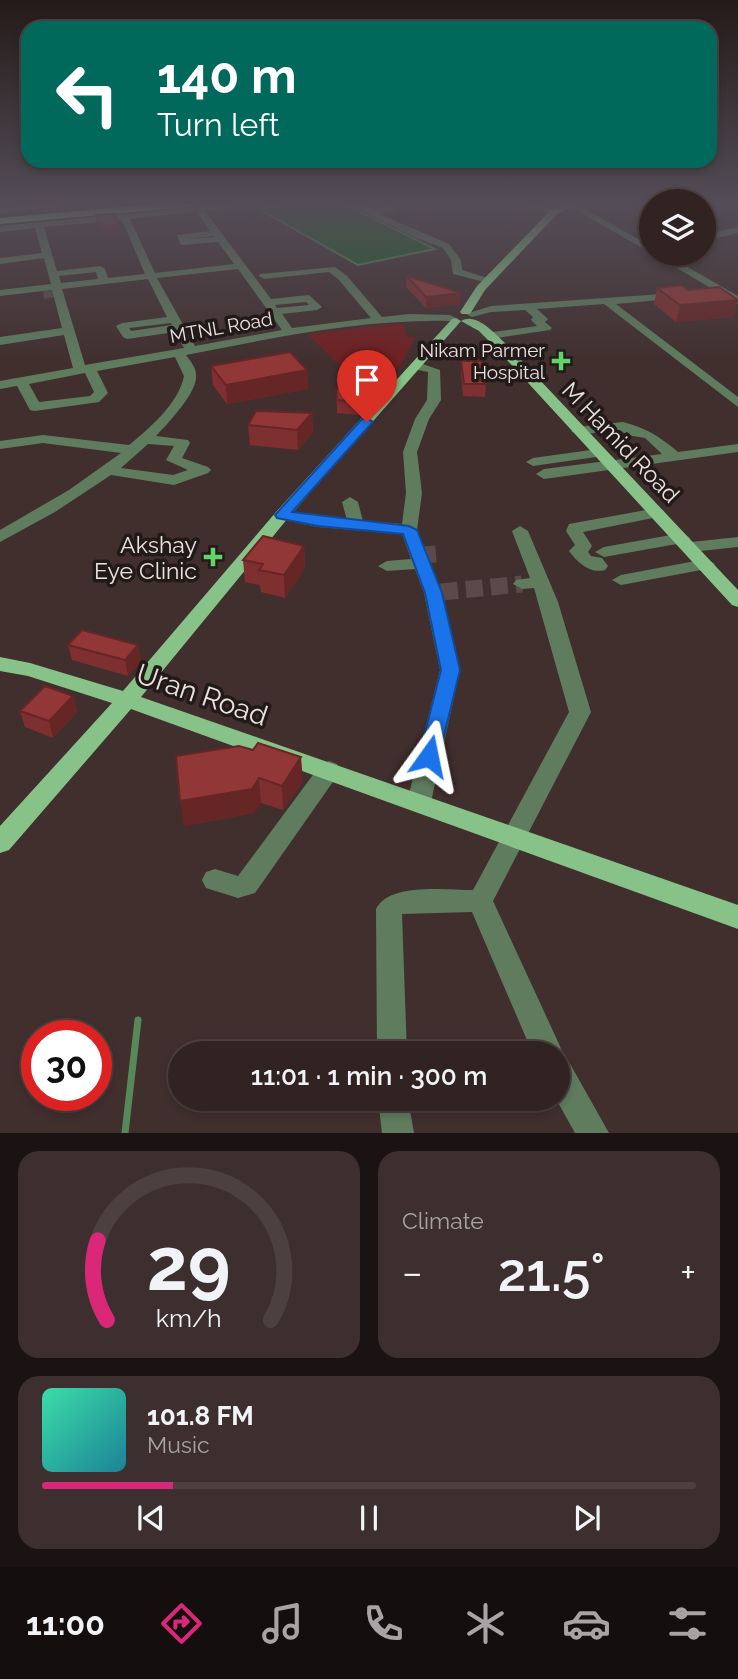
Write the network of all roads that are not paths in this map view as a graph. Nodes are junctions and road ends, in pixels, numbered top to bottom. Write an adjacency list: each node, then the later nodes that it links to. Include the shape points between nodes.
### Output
1 (48, 257): 11 (street)
2 (143, 257): 8 (street)
3 (234, 257): 6 (street)
4 (454, 257): 10 (street, via 457,272)
5 (511, 257): 10 (main road)
6 (240, 266): 8 (street); 21 (street)
7 (679, 266): 15 (street)
8 (151, 276): 11 (street); 24 (street, via 177,324)
9 (264, 276): 19 (street, via 331,269)
10 (489, 280): 18 (main road)
11 (54, 289): 12 (street, via 13,302); 20 (street)
12 (6, 292)
13 (697, 294): 15 (street)
14 (684, 295): 16 (street, MTNL Road)
15 (733, 296)
16 (608, 303): 17 (street, MTNL Road); 29 (street)
17 (528, 307): 18 (street, MTNL Road, via 491,309); 22 (street, via 546,328)
18 (462, 317): 19 (street, MTNL Road); 22 (main road, M Hamid Road); 25 (main road)
19 (379, 321): 21 (street, MTNL Road)
20 (69, 331): 23 (street); 26 (street)
21 (289, 332): 24 (street, MTNL Road)
22 (489, 335): 30 (main road, M Hamid Road)
23 (0, 341)
24 (184, 351): 26 (street, MTNL Road); 31 (street, via 188,385 169,415)
25 (417, 366): 42 (main road); 44 (street, via 434,370 434,396 410,452 414,493)
26 (85, 369): 27 (street, MTNL Road); 27 (street, via 101,393 94,399 35,407)
27 (21, 381): 28 (street, MTNL Road)
28 (0, 385)
29 (738, 403)
30 (578, 431): 35 (street, via 624,425 632,432 649,435); 36 (main road, M Hamid Road)
31 (144, 439): 34 (street); 38 (street, via 183,443 173,460 204,470 174,480)
32 (0, 445): 34 (street, via 43,439)
33 (738, 449): 35 (street)
34 (131, 450): 38 (street)
35 (674, 456): 36 (street)
36 (603, 459): 37 (street); 39 (street); 41 (main road, M Hamid Road)
37 (533, 462)
38 (106, 470): 46 (street)
39 (544, 474)
40 (350, 502): 43 (street)
41 (657, 513): 48 (main road, M Hamid Road); 48 (street, via 575,528 584,546 578,551 586,561 596,562)
42 (282, 515): 43 (street, via 318,529); 55 (main road)
43 (356, 524): 44 (street)
44 (409, 530): 49 (street)
45 (520, 531): 58 (street, via 531,583 575,687 579,712)
46 (0, 537)
47 (738, 542): 48 (street)
48 (686, 543): 50 (main road, M Hamid Road)
49 (420, 558): 51 (street); 57 (street, via 437,593 450,670)
50 (706, 564): 52 (street); 53 (main road, M Hamid Road)
51 (387, 566)
52 (621, 579)
53 (738, 601)
54 (0, 664): 55 (main road, Uran Road)
55 (127, 700): 56 (main road, Uran Road); 59 (main road)
56 (329, 770): 57 (main road, Uran Road); 60 (street, via 246,884 238,887)
57 (419, 802): 58 (main road, Uran Road)
58 (516, 838): 61 (street); 62 (main road, Uran Road)
59 (0, 843)
60 (215, 880)
61 (480, 901): 63 (street, via 400,902 389,909); 64 (street)
62 (738, 917)
63 (392, 1041)
64 (542, 1041)
65 (570, 1094): 68 (street)
66 (395, 1111): 67 (street)
67 (398, 1133)
68 (593, 1133)

